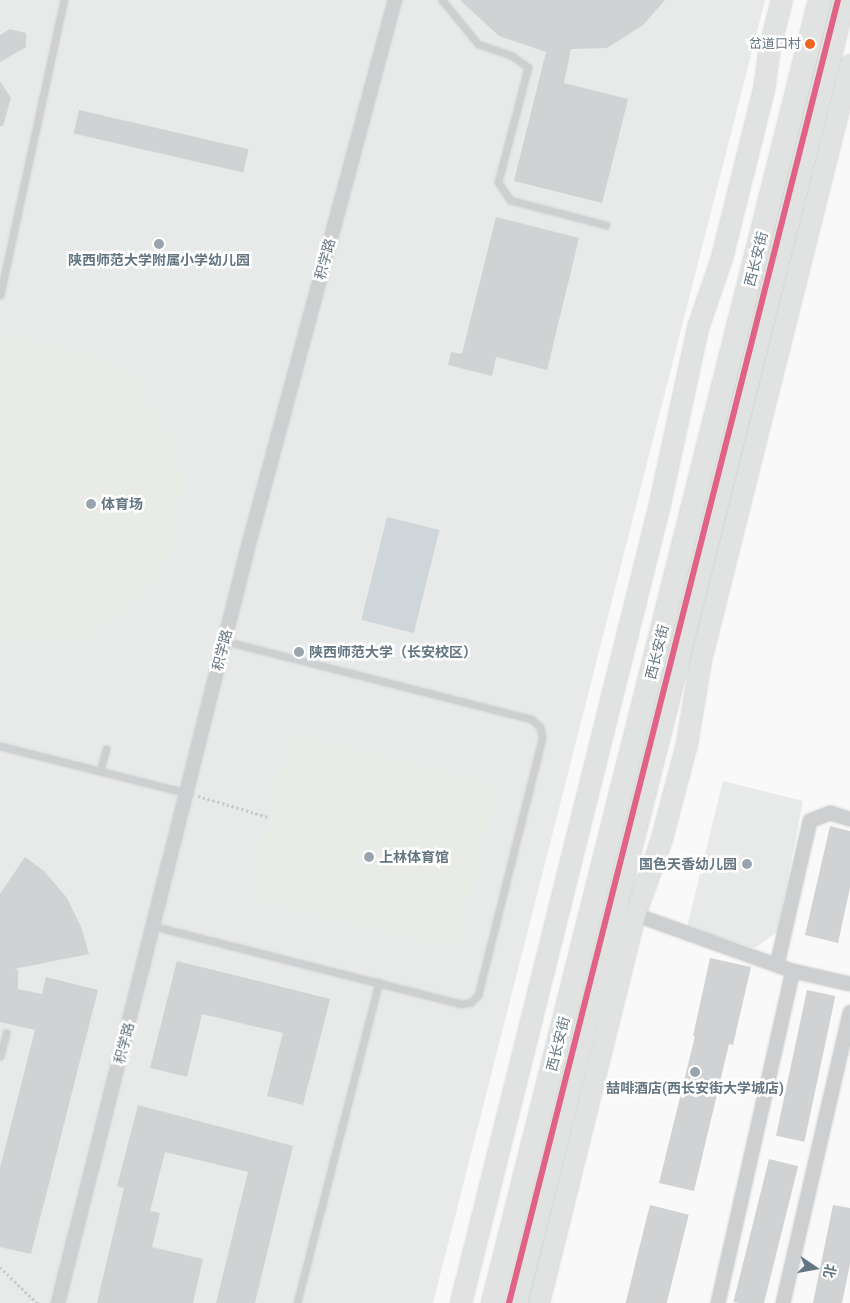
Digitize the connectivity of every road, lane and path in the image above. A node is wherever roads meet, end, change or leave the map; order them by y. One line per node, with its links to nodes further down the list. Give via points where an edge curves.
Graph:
1 (64, 0): 9 (lane)
2 (395, 0): 10 (street, 积学路)
3 (442, 0): 8 (lane, via 478,44 512,56 528,67 498,182 510,200)
4 (782, 0): 30 (main road, via 770,46 764,90 722,258 698,328 660,504)
5 (820, 0): 31 (main road, 西长安街)
6 (844, 0): 17 (main road, 西长安街)
7 (850, 65): 17 (main road, via 701,660 688,744 662,839)
8 (606, 225)
9 (0, 295)
10 (224, 641): 14 (street, 积学路); 21 (lane, via 531,718 540,727 542,738 478,995 471,1002 461,1004)
11 (0, 746): 13 (lane)
12 (106, 749): 13 (lane)
13 (100, 771): 14 (lane)
14 (186, 793): 15 (path); 18 (street, 积学路)
15 (268, 817)
16 (850, 819): 19 (street, via 830,813 810,821)
17 (625, 911): 19 (street); 32 (main road, 西长安街); 33 (main road)
18 (154, 926): 21 (lane); 28 (street, 积学路)
19 (777, 965): 20 (street)
20 (793, 971): 22 (street); 34 (street)
21 (378, 982): 29 (lane)
22 (850, 984)
23 (850, 1013): 35 (street)
24 (6, 1033): 25 (lane)
25 (0, 1056)
26 (0, 1267): 27 (path)
27 (37, 1303)
28 (58, 1303)
29 (297, 1303)
30 (461, 1303)
31 (493, 1303)
32 (516, 1303)
33 (539, 1303)
34 (718, 1303)
35 (783, 1303)

